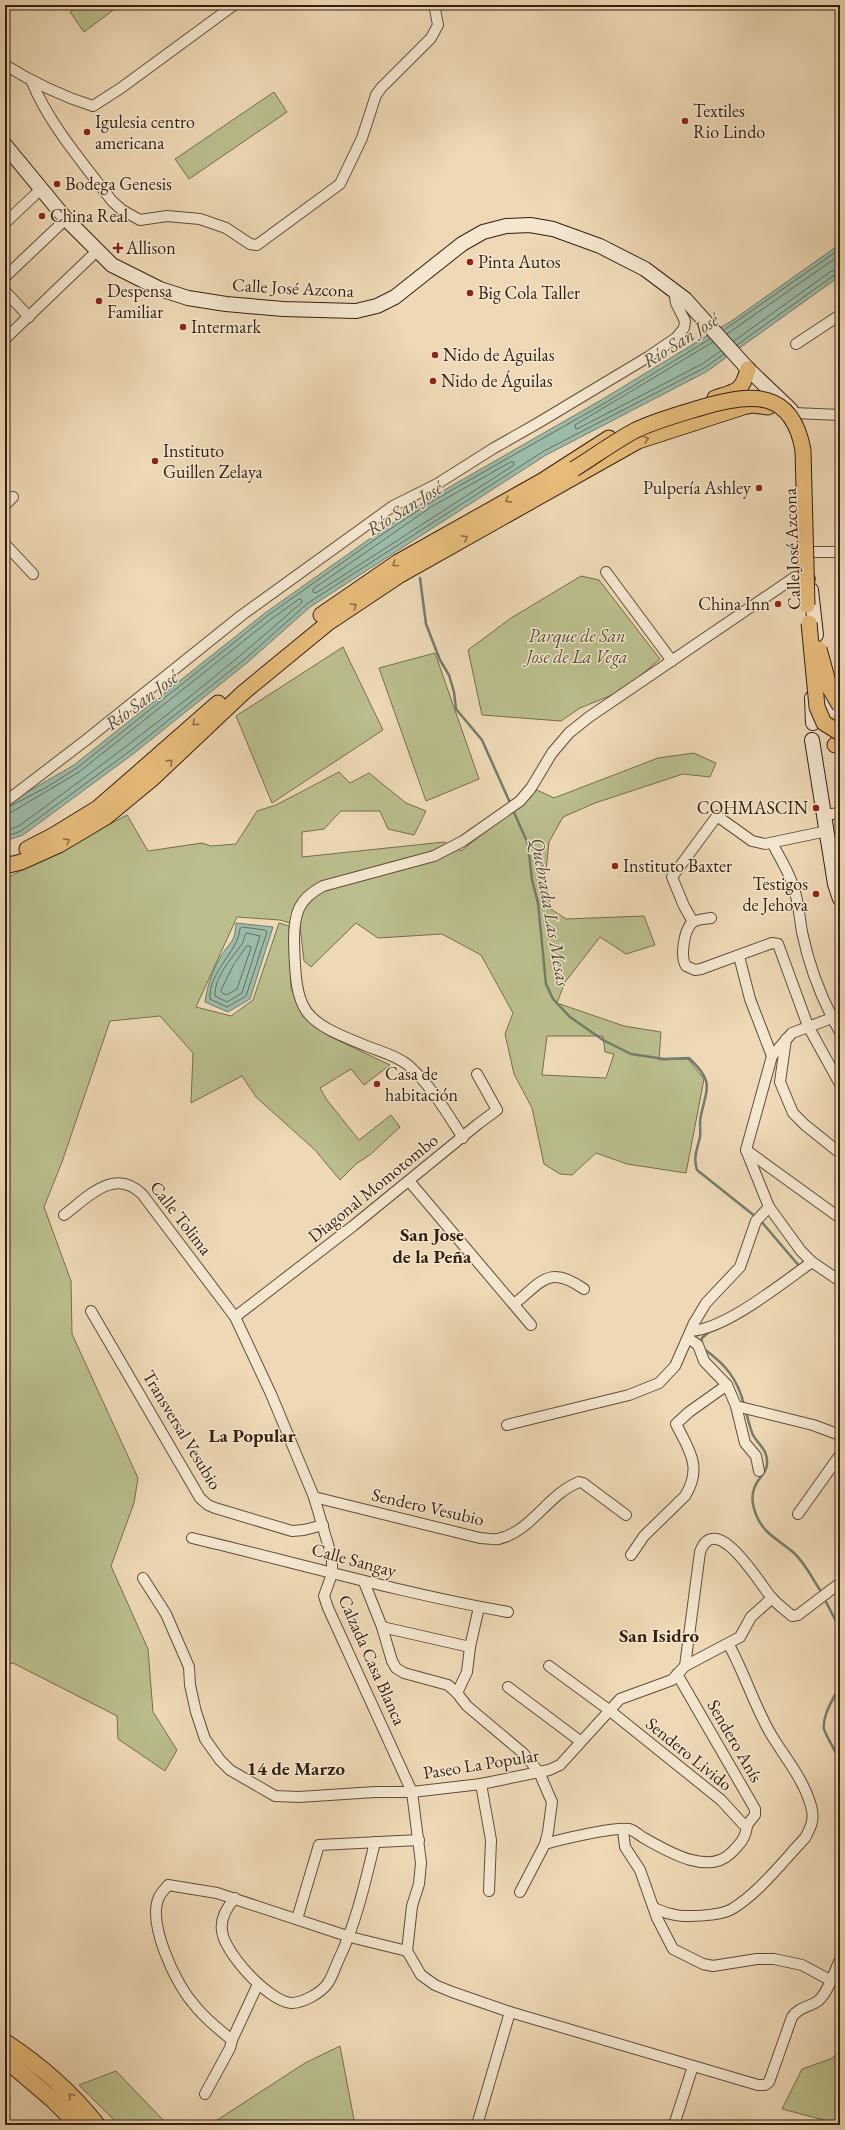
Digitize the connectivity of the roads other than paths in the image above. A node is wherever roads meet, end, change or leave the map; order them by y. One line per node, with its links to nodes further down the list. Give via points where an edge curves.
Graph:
1 (234, 5): 4 (street, via 93,106 59,95)
2 (435, 9): 4 (street, via 438,25 431,38 376,95 362,138 340,184 257,245 250,244 226,228 200,219 167,216 140,220 122,210 112,201 55,124 40,102)
3 (5, 65): 4 (street)
4 (32, 82)
5 (5, 145): 6 (main road, Calle José Azcona)
6 (41, 189): 7 (main road, Calle José Azcona); 8 (street)
7 (66, 219): 9 (main road, Calle José Azcona); 10 (street)
8 (5, 223)
9 (97, 251): 12 (main road, Calle José Azcona, via 112,265 160,289 188,298 283,309 356,311 377,306 395,296 462,244 483,232 506,226 530,224 553,229 600,246 645,269); 14 (street)
10 (5, 277)
11 (5, 291): 14 (street)
12 (679, 295): 17 (main road, Calle José Azcona); 35 (street, via 676,302 685,322 684,328 676,338 437,484 393,506 359,529 262,603 242,615)
13 (840, 314): 16 (street)
14 (29, 317): 15 (street)
15 (5, 339)
16 (796, 344)
17 (746, 366): 18 (main road, Calle José Azcona); 20 (main road, via 744,385 736,392 631,426 577,457)
18 (786, 410): 19 (street); 20 (main road, one-way to 18, via 638,441 743,407 763,406); 24 (main road, Calle José Azcona, via 804,432 807,446); 28 (main road, Calle José Azcona, via 798,450)
19 (840, 415)
20 (546, 486): 29 (main road, bridge, via 635,431 670,417 740,398 764,399 779,406 792,419 803,450); 40 (main road, one-way to 40, via 398,562 322,614 98,808 54,836 18,854); 41 (main road, one-way to 20, via 21,862 59,845 106,817 152,779 244,692 328,622)
21 (13, 497): 22 (street)
22 (5, 505)
23 (5, 544): 27 (street)
24 (809, 552): 25 (street); 28 (main road, Calle José Azcona)
25 (840, 552)
26 (606, 572): 30 (street)
27 (32, 574)
28 (805, 578): 30 (street, via 796,577); 31 (main road, Calle José Azcona); 32 (main road, Calle José Azcona, via 818,662 828,708)
29 (807, 605): 32 (main road, bridge, via 830,689); 32 (main road, bridge, via 817,707 824,724)
30 (672, 661): 53 (street, via 569,733 552,753 531,788 516,803 463,841 434,856 323,886 300,904 294,929 300,1003 310,1017 325,1029 407,1064 418,1075)
31 (812, 723): 32 (main road, via 819,717); 33 (main road, Calle José Azcona)
32 (838, 730): 33 (main road, via 822,747); 34 (main road)
33 (812, 740): 34 (main road, Calle José Azcona)
34 (817, 765): 37 (main road, Calle José Azcona)
35 (5, 802)
36 (840, 813): 37 (street)
37 (824, 815): 38 (main road, Calle José Azcona)
38 (827, 831): 39 (street); 42 (main road, Calle José Azcona, via 835,884)
39 (772, 843): 44 (street, via 752,841 717,816 672,876); 46 (street, via 790,876 814,975)
40 (5, 857)
41 (5, 866)
42 (840, 899)
43 (711, 918): 44 (street)
44 (693, 922): 45 (street, via 685,938 683,950 686,966 694,970 701,969)
45 (739, 956): 47 (street, via 772,943 778,944); 50 (street, via 750,999)
46 (836, 1016): 47 (street); 48 (street)
47 (808, 1026): 49 (street, via 792,1033); 52 (street)
48 (840, 1032)
49 (786, 1039): 50 (street); 55 (street, via 780,1082 793,1113)
50 (772, 1056): 54 (street)
51 (477, 1074): 53 (street, Diagonal Momotombo, via 498,1109)
52 (840, 1084)
53 (463, 1138): 56 (street, Diagonal Momotombo)
54 (746, 1150): 57 (street); 59 (street)
55 (840, 1152)
56 (409, 1181): 63 (street); 65 (street, Diagonal Momotombo)
57 (768, 1208): 60 (street); 67 (street, via 756,1221 740,1267 706,1303)
58 (64, 1215): 65 (street, Calle Tolima, via 96,1191 113,1182 123,1182 134,1187 142,1194)
59 (840, 1218)
60 (812, 1262): 61 (street); 67 (street, via 726,1319)
61 (840, 1281)
62 (584, 1290): 63 (street, via 566,1278 550,1276)
63 (514, 1304): 66 (street)
64 (91, 1311): 77 (street, Transversal Vesubio, via 200,1498 215,1508 292,1531)
65 (235, 1317): 74 (street, Calzada Casa Blanca, via 271,1394)
66 (531, 1325)
67 (689, 1334): 68 (street, via 698,1345 704,1361); 70 (street, via 675,1366 659,1383 629,1395)
68 (727, 1385): 69 (street); 79 (street, via 676,1424 692,1453 694,1462 690,1488 644,1536)
69 (736, 1406): 71 (street, via 813,1425); 73 (street, via 745,1443 756,1456)
70 (507, 1425)
71 (840, 1435)
72 (840, 1456): 75 (street)
73 (759, 1471)
74 (314, 1497): 76 (street, Sendero Vesubio, via 491,1539 512,1534 566,1489 579,1482); 77 (street, Calzada Casa Blanca)
75 (798, 1514)
76 (626, 1515)
77 (323, 1525): 80 (street, Calzada Casa Blanca, via 332,1558)
78 (192, 1538): 80 (street, Calle Sangay, via 299,1563)
79 (631, 1555)
80 (332, 1574): 82 (street, Calle Sangay); 99 (street, Calzada Casa Blanca, via 324,1596 328,1608)
81 (143, 1578): 99 (street, Paseo La Popular, via 166,1614 189,1667 196,1712 205,1739 230,1770 275,1796)
82 (364, 1582): 85 (street, Calle Sangay); 87 (street)
83 (840, 1583): 84 (street, via 795,1616)
84 (772, 1598): 88 (street, via 751,1617 740,1637); 91 (street, via 734,1549 724,1541 710,1540 703,1544)
85 (479, 1607): 86 (street, Calle Sangay); 89 (street)
86 (508, 1612)
87 (382, 1627): 89 (street); 94 (street, via 385,1642 396,1668 404,1673 448,1685)
88 (729, 1645): 91 (street); 108 (street, via 772,1736 806,1792 813,1818 804,1838 750,1896 732,1909 723,1913 693,1915 672,1914)
89 (470, 1647): 94 (street, via 467,1672)
90 (549, 1666): 95 (street, Sendero Livido)
91 (684, 1666): 92 (street, Paseo La Popular)
92 (677, 1674): 95 (street, Paseo La Popular, via 672,1680 620,1699); 100 (street, Sendero Anís, via 754,1809 755,1815)
93 (508, 1687): 96 (street)
94 (457, 1693): 97 (street, via 467,1706 523,1753)
95 (609, 1710): 96 (street, Paseo La Popular); 100 (street, Sendero Livido)
96 (580, 1741): 97 (street, Paseo La Popular, via 560,1765)
97 (539, 1772): 98 (street, Paseo La Popular); 104 (street, via 552,1802)
98 (481, 1784): 99 (street, Paseo La Popular); 105 (street, via 491,1840)
99 (412, 1792): 102 (street, Calzada Casa Blanca)
100 (747, 1825): 101 (street, Sendero Anís, via 745,1837 738,1846 726,1858 712,1862 697,1862 667,1851 630,1829)
101 (623, 1830): 104 (street); 108 (street, via 625,1847 640,1870)
102 (419, 1840): 103 (street); 111 (street, Calzada Casa Blanca, via 419,1884 412,1906)
103 (375, 1842): 109 (street, via 319,1845); 110 (street)
104 (545, 1844): 106 (street)
105 (489, 1891)
106 (520, 1892)
107 (235, 1898): 109 (street); 114 (street, via 225,1911 221,1930 235,1957); 116 (street, via 168,1885 159,1897 156,1910 158,1930 181,1987 192,2003)
108 (654, 1908): 113 (street, via 673,1950 703,1964 713,1966 774,1959 802,1965)
109 (297, 1919): 110 (street)
110 (350, 1937): 111 (street); 114 (street, via 328,1983 312,1996 290,2003 275,1997)
111 (407, 1951): 115 (street, via 421,1975 435,1985)
112 (840, 1960): 113 (street)
113 (830, 1980): 119 (street, via 827,1991 818,2001 797,2010 792,2017 769,2082 758,2085)
114 (258, 1984): 116 (street)
115 (510, 2012): 119 (street); 123 (street)
116 (232, 2040): 120 (street)
117 (5, 2042): 122 (highway, one-way to 117, via 82,2106 47,2072)
118 (5, 2059): 121 (highway)
119 (693, 2066): 124 (street)
120 (205, 2094)
121 (78, 2125)
122 (97, 2125)
123 (477, 2125)
124 (674, 2125)

